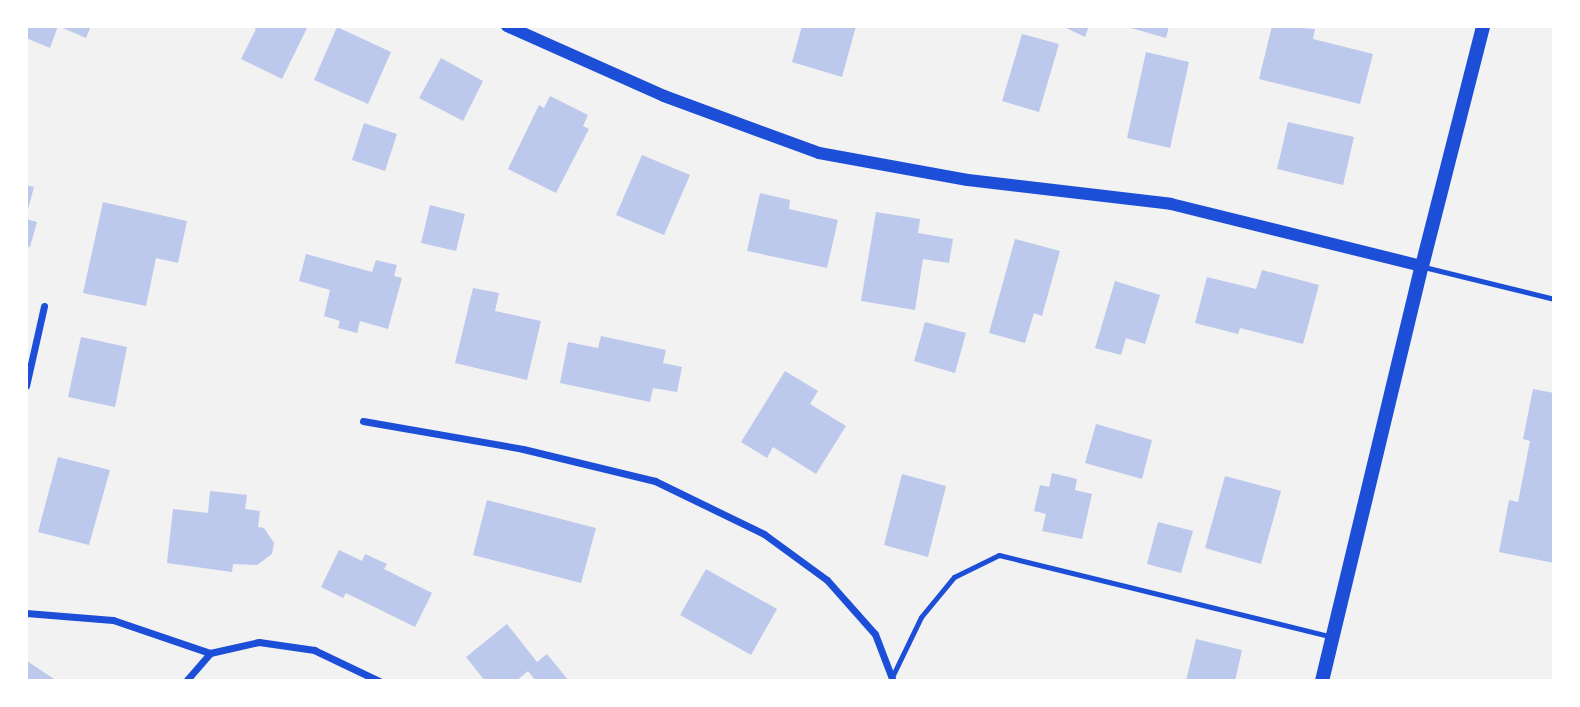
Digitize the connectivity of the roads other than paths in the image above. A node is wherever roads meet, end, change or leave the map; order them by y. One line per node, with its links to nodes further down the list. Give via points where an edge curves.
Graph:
1 (507, 26): 3 (street, via 664,96 819,153 968,180 1171,204)
2 (1483, 26): 3 (main road)
3 (1422, 266): 4 (lane); 9 (main road)
4 (1554, 299)
5 (44, 306): 6 (street)
6 (26, 386)
7 (363, 421): 11 (street, via 523,449 655,481 764,534 827,580 876,634)
8 (26, 613): 10 (street, via 113,620)
9 (1333, 637): 11 (lane, via 999,555 954,577 921,617); 14 (main road)
10 (209, 653): 12 (street); 13 (street, via 258,642 314,650)
11 (893, 678)
12 (186, 681)
13 (379, 681)
14 (1322, 681)

